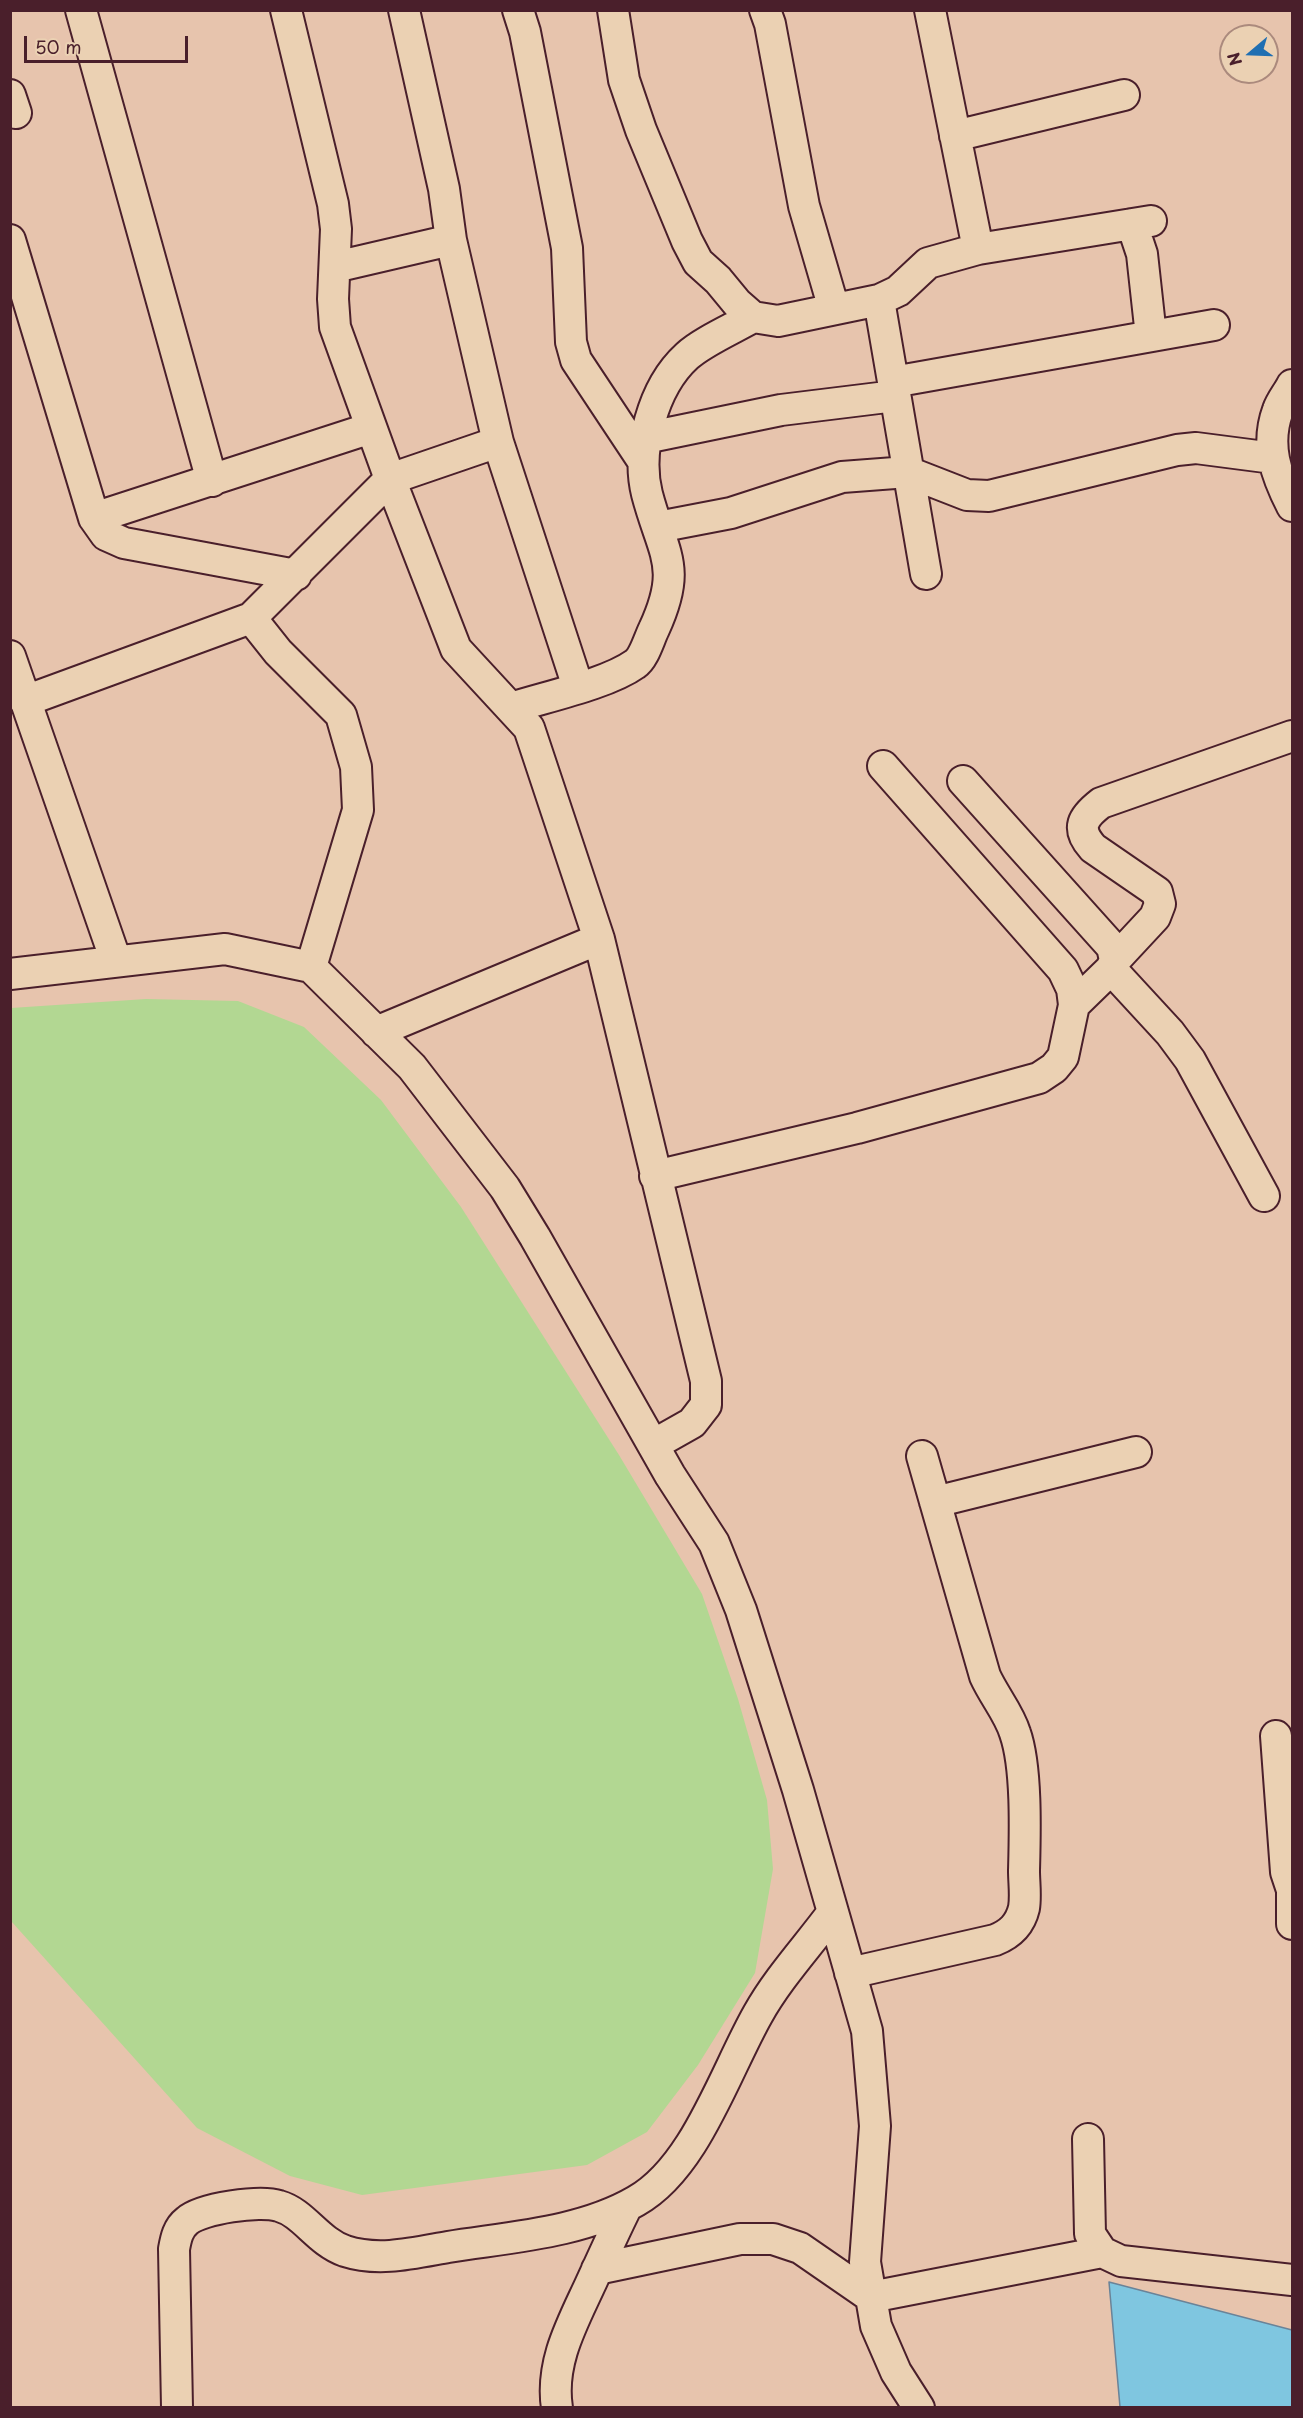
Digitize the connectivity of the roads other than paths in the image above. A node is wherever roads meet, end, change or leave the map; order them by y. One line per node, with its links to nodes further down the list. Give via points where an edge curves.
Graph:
1 (81, 10): 27 (street)
2 (286, 10): 13 (street, via 333,204)
3 (404, 10): 11 (street, via 444,189)
4 (518, 10): 23 (street, via 567,248 571,342 576,360)
5 (613, 10): 16 (street, via 624,80 687,241 698,262)
6 (765, 10): 15 (street, via 804,206)
7 (930, 10): 9 (street)
8 (1124, 95): 9 (street)
9 (955, 136): 12 (street)
10 (10, 240): 29 (street)
11 (451, 240): 13 (street); 22 (street)
12 (978, 249): 14 (street, via 928,263 898,291); 18 (street, via 1141,222)
13 (335, 267): 21 (street, via 335,327)
14 (879, 300): 15 (street); 20 (street)
15 (834, 309): 16 (street, via 778,321)
16 (753, 317): 23 (street, via 688,354 670,374)
17 (1214, 325): 18 (street)
18 (1151, 336): 20 (street)
19 (1293, 385): 24 (street, via 1278,410)
20 (894, 389): 23 (street, via 781,410); 25 (street)
21 (371, 429): 26 (street); 27 (street)
22 (498, 442): 26 (street); 35 (street)
23 (644, 449): 30 (street, via 647,493)
24 (1273, 458): 25 (street, via 1196,448 1177,450 989,496 967,495); 28 (street, via 1278,479)
25 (908, 472): 30 (street, via 842,477 731,513); 31 (street)
26 (390, 479): 32 (street); 37 (street, via 456,649)
27 (212, 482): 29 (street)
28 (1293, 506)
29 (94, 518): 32 (street, via 106,535 124,543)
30 (658, 526): 35 (street, via 670,567 670,584 648,642 637,663)
31 (926, 574)
32 (296, 575): 33 (street)
33 (251, 618): 36 (street); 44 (street, via 340,716 356,767 358,810)
34 (10, 656): 36 (street)
35 (578, 687): 37 (street)
36 (25, 701): 42 (street)
37 (511, 708): 41 (street, via 529,728)
38 (1293, 736): 43 (street, via 1101,802 1087,815 1082,828 1084,838 1157,892 1160,904 1155,917)
39 (883, 766): 46 (street, via 1063,970)
40 (963, 781): 43 (street, via 1112,947)
41 (599, 939): 47 (street); 48 (street)
42 (116, 961): 44 (street, via 225,949); 45 (street)
43 (1113, 964): 46 (street); 49 (street, via 1190,1060)
44 (311, 967): 47 (street)
45 (10, 974)
46 (1074, 1005): 48 (street, via 1064,1057 1039,1078 857,1128)
47 (376, 1032): 50 (street, via 412,1067 504,1188 536,1237)
48 (655, 1176): 50 (street, via 706,1382 706,1405 692,1423)
49 (1264, 1196)
50 (653, 1445): 56 (street, via 714,1543 741,1610)
51 (1136, 1452): 53 (street)
52 (922, 1456): 53 (street)
53 (934, 1502): 58 (street, via 985,1676 1015,1732 1021,1759 1024,1908 1009,1935)
54 (1276, 1737): 55 (street, via 1286,1872)
55 (1292, 1889): 57 (street)
56 (833, 1912): 58 (street); 60 (street, via 757,2015 681,2161 663,2182)
57 (1293, 1924)
58 (850, 1973): 64 (street, via 867,2031 872,2078 875,2126 865,2262)
59 (1088, 2139): 61 (street, via 1090,2234)
60 (627, 2206): 62 (street); 65 (street, via 562,2228 374,2257 324,2241 297,2216 279,2206 263,2203 203,2212 186,2221 177,2233 174,2249)
61 (1102, 2252): 63 (street, via 1120,2261); 64 (street)
62 (597, 2269): 64 (street, via 740,2239 773,2239 800,2248); 66 (street, via 559,2359)
63 (1293, 2280)
64 (871, 2296): 67 (street, via 876,2326 896,2372)
65 (177, 2408)
66 (556, 2408)
67 (919, 2408)

